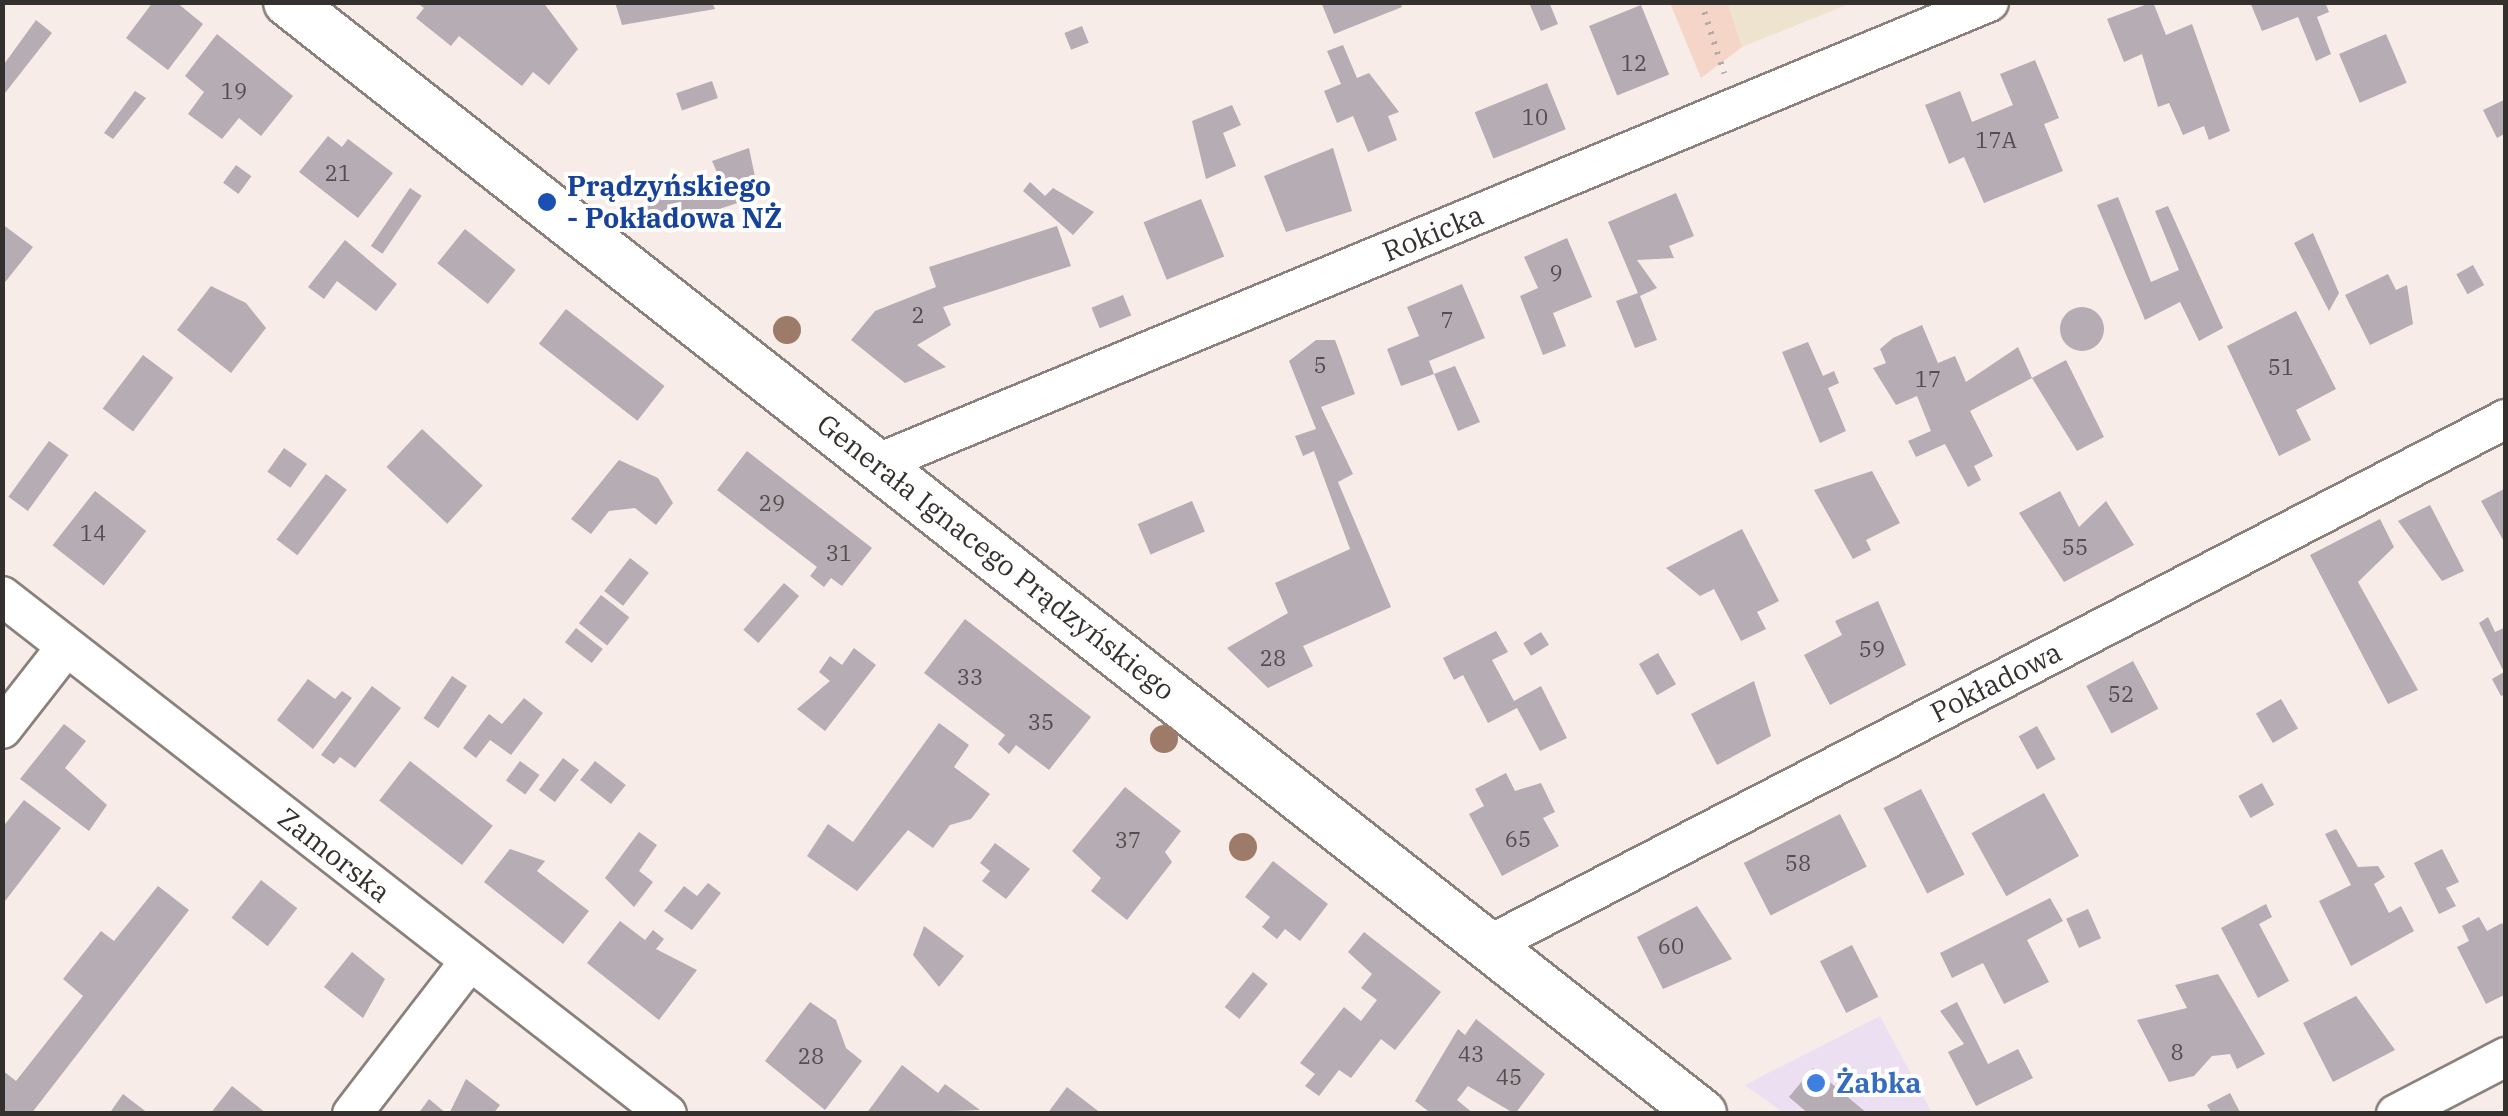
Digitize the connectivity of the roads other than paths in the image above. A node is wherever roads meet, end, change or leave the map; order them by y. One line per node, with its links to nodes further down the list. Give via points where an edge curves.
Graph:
1 (288, 2): 4 (street, Generała Ignacego Prądzyńskiego)
2 (1989, 2): 4 (street, Rokicka)
3 (2506, 419): 8 (street, Pokładowa)
4 (876, 464): 8 (street, Generała Ignacego Prądzyńskiego)
5 (2, 596): 6 (street, Zamorska)
6 (66, 646): 7 (street); 9 (street, Zamorska)
7 (2, 729)
8 (1486, 946): 13 (street, Generała Ignacego Prądzyńskiego)
9 (470, 961): 11 (street); 12 (street, Zamorska)
10 (2506, 1057): 14 (street)
11 (352, 1114)
12 (667, 1114)
13 (1702, 1114)
14 (2396, 1114)

